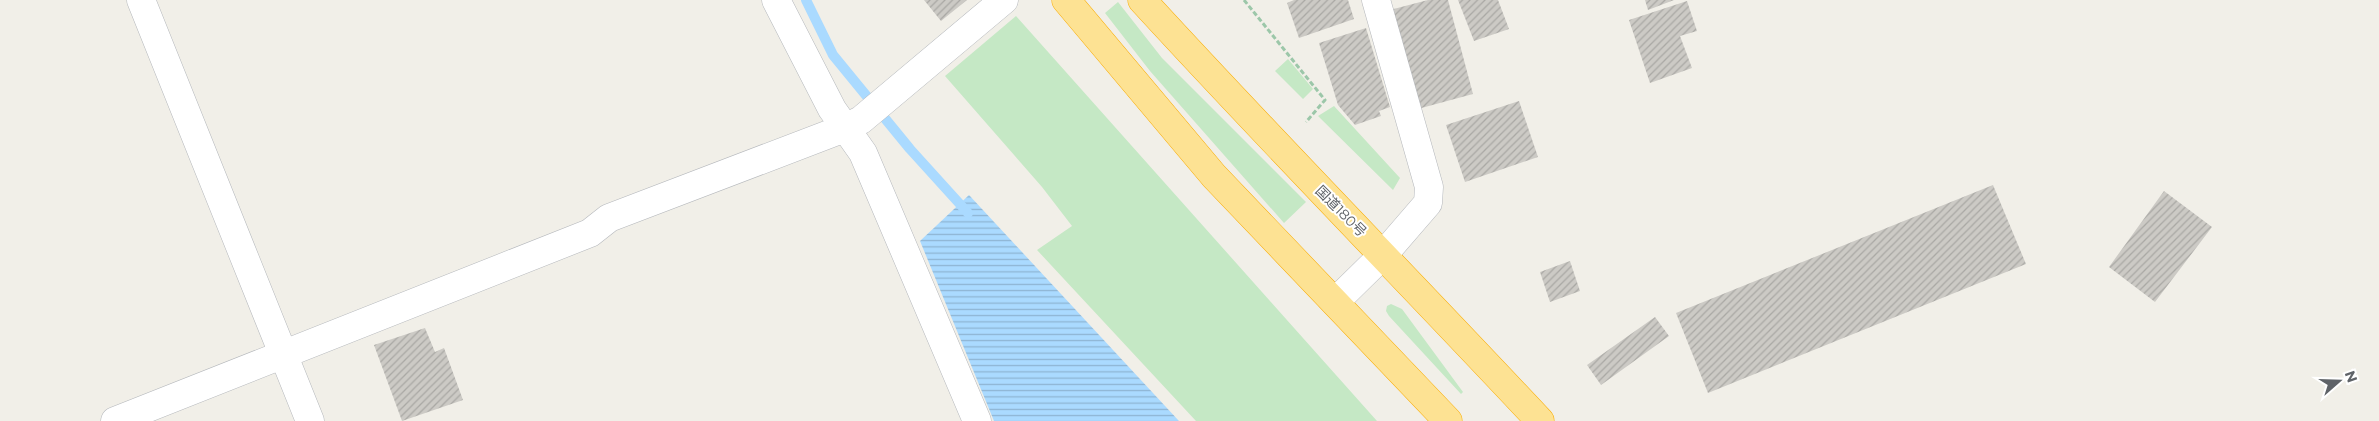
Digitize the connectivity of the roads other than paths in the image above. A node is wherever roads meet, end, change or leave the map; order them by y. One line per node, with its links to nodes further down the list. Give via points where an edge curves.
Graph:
1 (141, 0): 10 (street)
2 (776, 0): 7 (street, via 832,108)
3 (1004, 0): 7 (street)
4 (1066, 0): 9 (highway, via 1214,176)
5 (1142, 0): 8 (highway, 国道180号, via 1256,124)
6 (1376, 0): 8 (street, via 1430,187 1428,203)
7 (853, 124): 10 (street, via 609,218 590,233); 13 (street)
8 (1384, 254): 9 (street); 15 (highway, 国道180号)
9 (1335, 302): 14 (highway)
10 (283, 353): 11 (street); 12 (street)
11 (115, 421)
12 (310, 421)
13 (976, 421)
14 (1448, 421)
15 (1540, 421)

